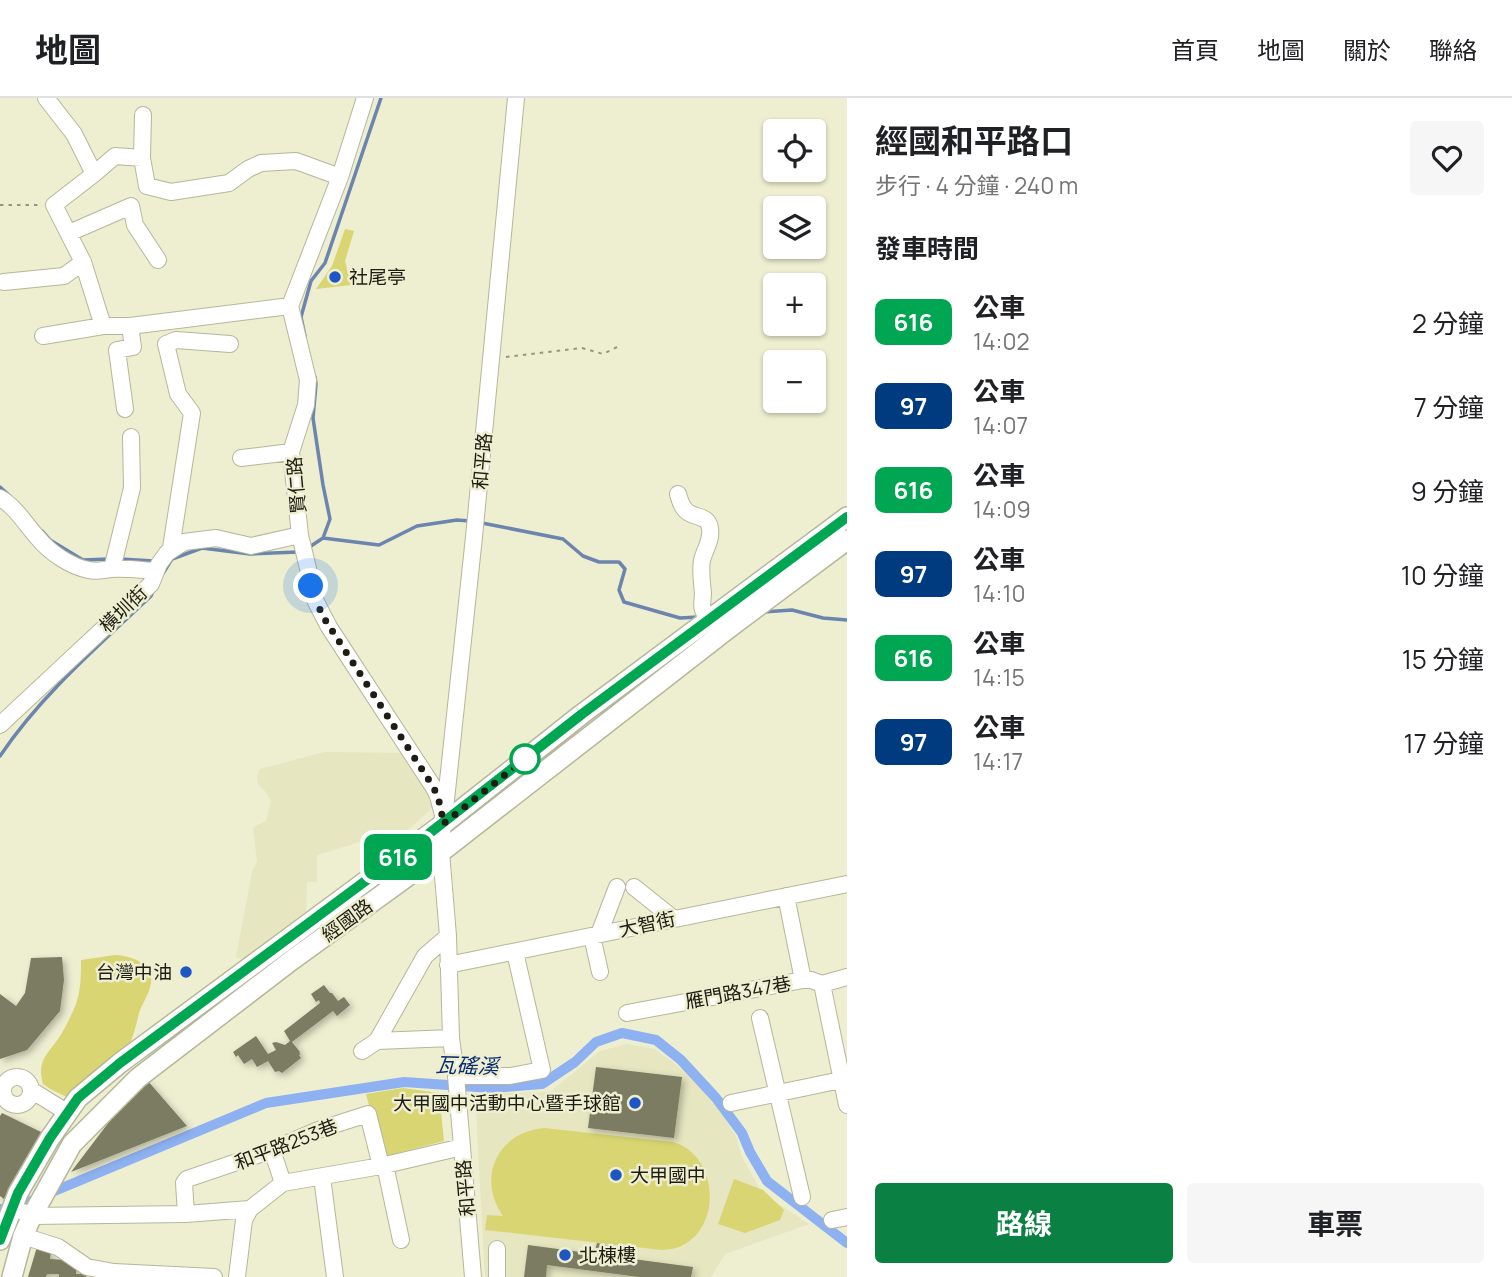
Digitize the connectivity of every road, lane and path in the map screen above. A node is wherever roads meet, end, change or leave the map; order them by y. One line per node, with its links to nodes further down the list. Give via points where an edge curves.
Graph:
1 (46, 98): 6 (street, via 74,134)
2 (365, 98): 7 (street)
3 (516, 98): 20 (street, 和平路)
4 (143, 116): 5 (street)
5 (142, 158): 6 (street, via 116,156); 7 (street, via 147,186 171,192 229,183 261,163 296,161)
6 (94, 174): 9 (street)
7 (340, 177): 14 (street)
8 (0, 205): 9 (path)
9 (54, 205): 10 (street)
10 (69, 233): 11 (street, via 131,206 135,225); 12 (street)
11 (158, 260)
12 (83, 262): 13 (street, via 64,276); 15 (street)
13 (4, 282)
14 (290, 306): 16 (street); 23 (street, 賢仁路, via 309,380)
15 (103, 326): 16 (street); 17 (street)
16 (130, 326): 21 (street, via 133,347 117,350)
17 (43, 336)
18 (230, 344): 30 (street, via 176,340 166,344 178,394 192,413)
19 (617, 348): 20 (path, via 603,355 582,348)
20 (491, 359): 35 (street, 和平路)
21 (125, 409)
22 (131, 437): 31 (street, via 132,488)
23 (291, 452): 24 (street); 28 (street, 賢仁路)
24 (241, 458)
25 (678, 494): 32 (street, via 685,510 704,518 710,527 700,574 703,610)
26 (0, 498): 31 (street, via 40,541 71,563 88,570)
27 (847, 517): 32 (main road, 經國路)
28 (300, 535): 30 (street, via 251,546 216,538 184,542); 35 (street, 賢仁路, via 322,615 434,788)
29 (847, 540): 33 (main road, 經國路)
30 (163, 559): 31 (street); 34 (street, 橫圳街, via 150,584)
31 (112, 569)
32 (709, 619): 33 (street); 35 (main road, 經國路)
33 (729, 628): 36 (main road, 經國路)
34 (0, 725)
35 (443, 824): 36 (street, 賢仁路); 61 (main road, 經國路, via 120,1063 78,1098)
36 (441, 852): 43 (street); 70 (main road, 經國路, via 138,1078 72,1144)
37 (847, 884): 40 (street, 大智街)
38 (617, 887): 42 (street)
39 (634, 887): 41 (street)
40 (786, 896): 41 (street, 大智街); 48 (street)
41 (674, 919): 42 (street, 大智街)
42 (596, 935): 44 (street, 大智街); 46 (street)
43 (447, 936): 45 (street); 53 (street, via 425,956)
44 (515, 952): 45 (street, 大智街); 55 (street, via 542,1070 510,1076)
45 (448, 965): 52 (street)
46 (600, 972)
47 (847, 977): 49 (street, 雁門路347巷)
48 (803, 980): 49 (street, 雁門路347巷); 50 (street, 雁門路347巷)
49 (822, 984): 56 (street)
50 (627, 1013)
51 (760, 1018): 58 (street)
52 (451, 1038): 53 (street); 55 (street)
53 (377, 1041): 54 (street)
54 (362, 1051)
55 (456, 1076): 62 (street, 和平路)
56 (841, 1080): 58 (street); 60 (street)
57 (32, 1090): 61 (street)
58 (778, 1093): 59 (street); 67 (street)
59 (731, 1103)
60 (847, 1105)
61 (68, 1113): 68 (main road, 經國路)
62 (462, 1147): 64 (street, 和平路253巷); 80 (street, 和平路)
63 (272, 1150): 64 (street, 和平路253巷, via 368,1114); 66 (street); 71 (street, 和平路253巷, via 187,1179)
64 (383, 1166): 65 (street, 和平路253巷); 74 (street, 和平路253巷)
65 (322, 1177): 66 (street, 和平路253巷); 79 (street)
66 (283, 1183): 69 (street, 和平路253巷)
67 (802, 1197)
68 (12, 1206): 70 (street); 73 (main road, 經國路)
69 (250, 1209): 71 (street); 78 (street, via 244,1220)
70 (35, 1210): 71 (street); 72 (main road, 經國路)
71 (186, 1214)
72 (23, 1236): 76 (main road, 經國路); 77 (street, via 58,1247 87,1268)
73 (0, 1240)
74 (401, 1240)
75 (497, 1249): 81 (street)
76 (12, 1277)
77 (214, 1277)
78 (237, 1277)
79 (335, 1277)
80 (472, 1277)
81 (497, 1277)

